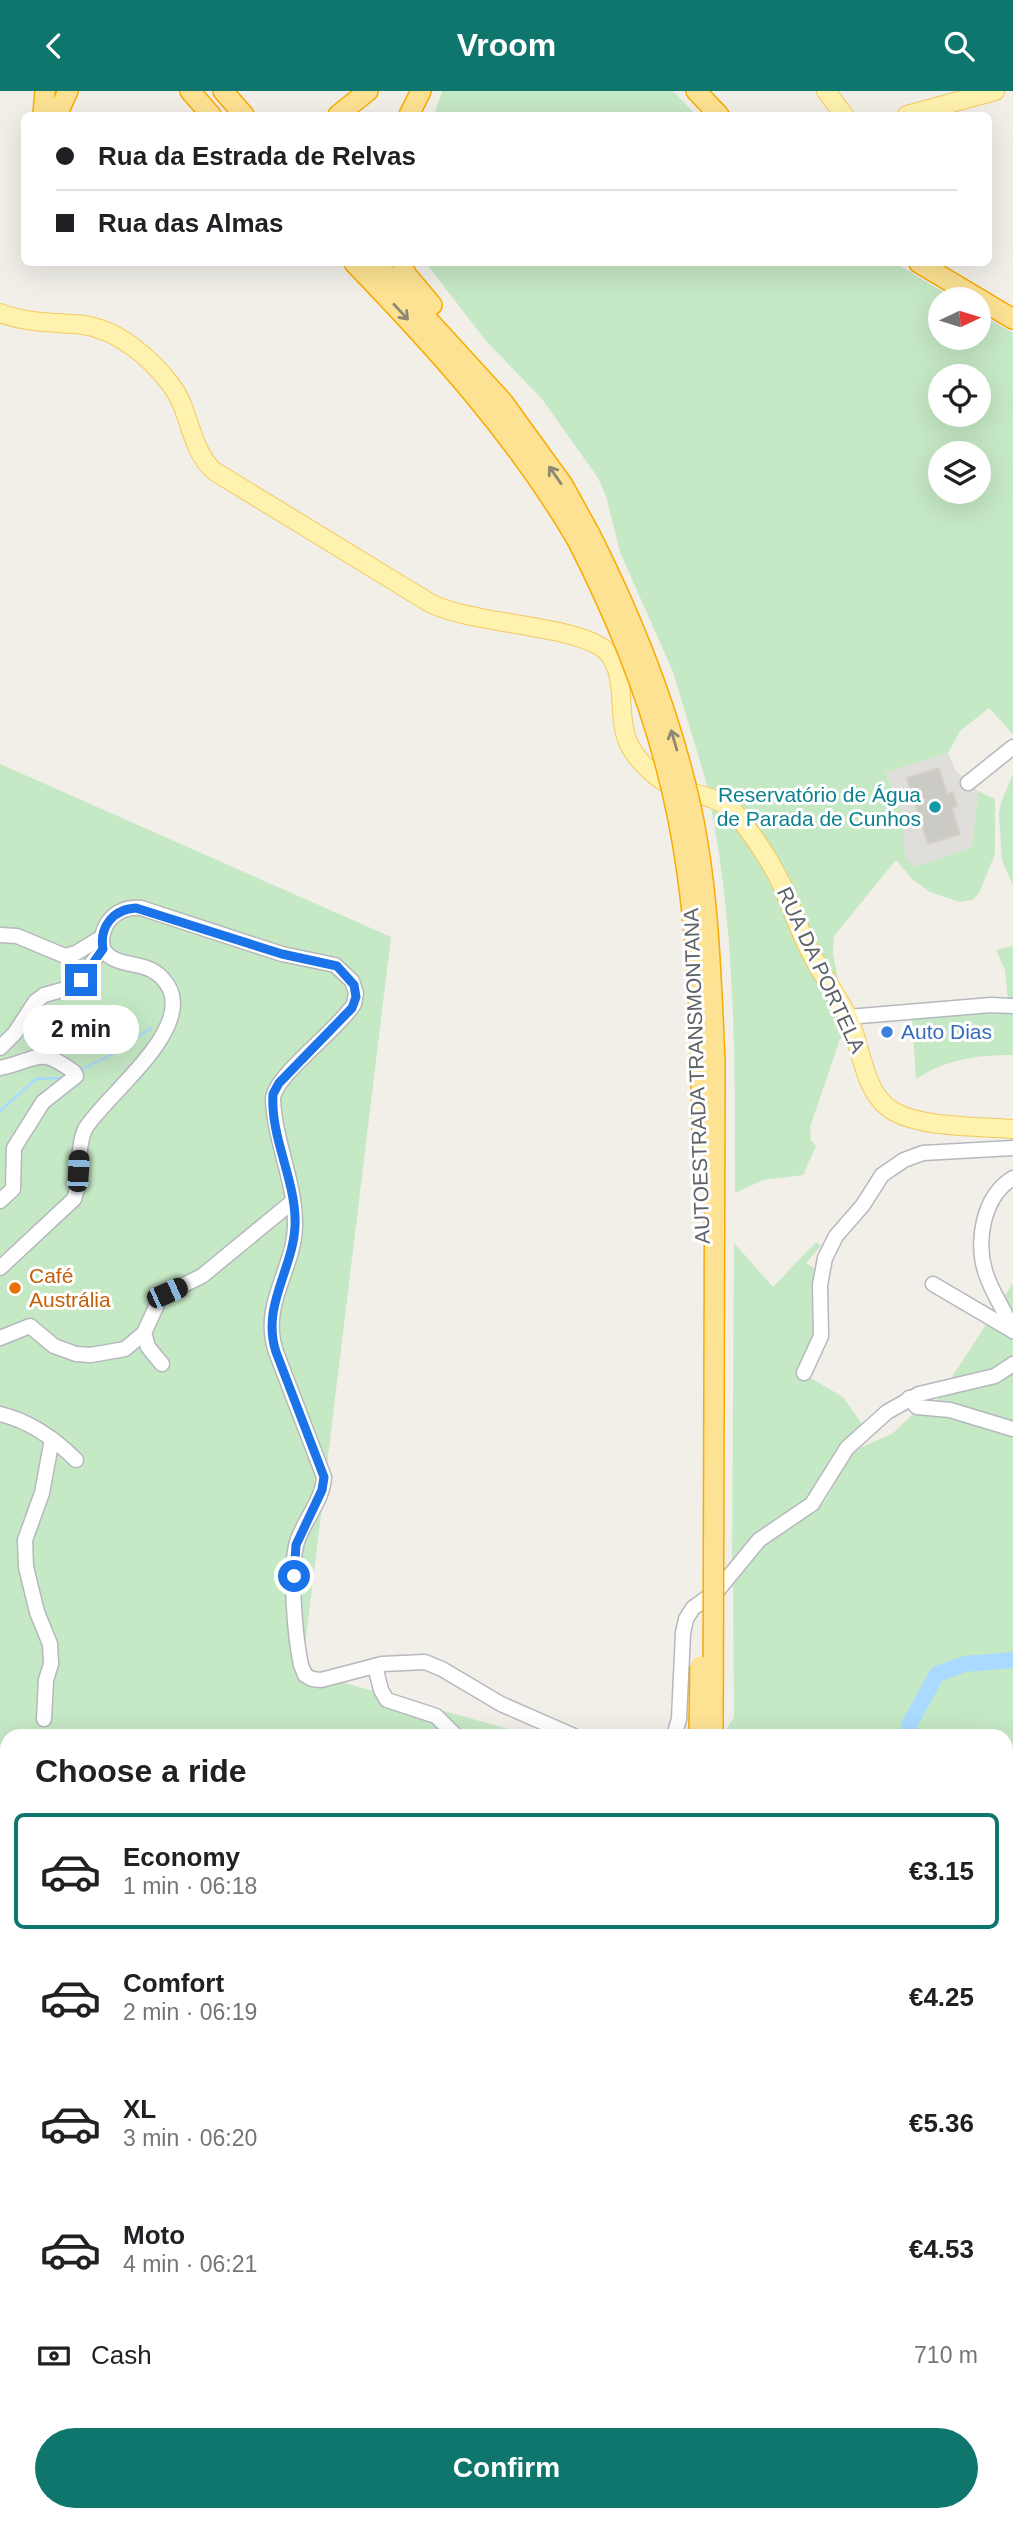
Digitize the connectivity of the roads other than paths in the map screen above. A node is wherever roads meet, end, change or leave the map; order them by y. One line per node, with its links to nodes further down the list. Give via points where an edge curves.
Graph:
1 (45, 91): 12 (highway)
2 (68, 91): 13 (highway)
3 (190, 91): 14 (highway)
4 (204, 91): 15 (highway)
5 (223, 91): 16 (highway)
6 (368, 91): 17 (highway)
7 (382, 91): 18 (highway)
8 (421, 91): 19 (highway)
9 (687, 91): 20 (highway)
10 (696, 91): 21 (highway)
11 (995, 91): 22 (main road)
12 (43, 112)
13 (58, 112)
14 (208, 112)
15 (219, 112)
16 (241, 112)
17 (342, 112)
18 (357, 112)
19 (410, 112)
20 (705, 112)
21 (716, 112)
22 (918, 112)
23 (357, 266): 32 (highway, AUTOESTRADA TRANSMONTANA, one-way to 32, via 458,374)
24 (379, 266): 31 (highway, AUTOESTRADA TRANSMONTANA)
25 (403, 266): 31 (highway, via 464,345)
26 (924, 266): 30 (highway)
27 (938, 266): 28 (highway)
28 (1013, 311)
29 (0, 313): 38 (main road, RUA DA PORTELA, via 36,323 91,327 125,341 171,385 200,454 211,468 430,603 465,616 575,636 601,646 616,668 628,740 646,766 667,784 720,802 737,815 776,874 806,944)
30 (1013, 319)
31 (470, 364): 32 (highway, AUTOESTRADA TRANSMONTANA, one-way to 31, via 563,485)
32 (584, 537): 64 (highway, AUTOESTRADA TRANSMONTANA, bridge, via 654,729 678,819 691,909 701,1071 705,1400); 65 (highway, AUTOESTRADA TRANSMONTANA, one-way to 32, bridge, via 715,1101 703,884 691,809 665,711 626,608)
33 (1013, 747): 34 (street)
34 (968, 783)
35 (0, 935): 36 (street, via 17,936 65,956)
36 (103, 943): 39 (street, via 83,978 72,988 36,1000); 45 (street, via 114,914 141,908 282,954 335,965 350,977 356,993 352,1008 273,1094); 46 (street, via 114,960 148,967 170,988 169,1027 88,1124 79,1150 74,1199)
37 (1013, 1006): 38 (street)
38 (848, 1017): 41 (main road, RUA DA PORTELA, via 874,1089 891,1110 925,1121)
39 (0, 1048)
40 (0, 1068): 44 (street, via 50,1056 76,1076 43,1102 14,1148 13,1189)
41 (1013, 1129)
42 (1013, 1147): 53 (street, via 923,1153 882,1175 825,1258 820,1285 822,1331)
43 (1013, 1178): 48 (street, via 990,1205 982,1239 985,1272)
44 (0, 1201)
45 (292, 1202): 49 (street, via 202,1276 162,1296); 59 (street, via 295,1231 272,1309 271,1334 324,1477 295,1552 300,1660 306,1675 316,1680)
46 (0, 1268)
47 (933, 1284): 48 (street)
48 (1013, 1331)
49 (144, 1333): 50 (street, via 122,1350 88,1355 54,1346 32,1326); 51 (street, via 148,1347)
50 (0, 1338)
51 (162, 1364)
52 (1013, 1364): 54 (street, via 995,1376)
53 (804, 1373)
54 (909, 1398): 56 (street, via 917,1407 950,1410); 63 (street, via 851,1444 816,1499 758,1540 718,1590 689,1613 683,1633)
55 (0, 1414): 57 (street, via 24,1420)
56 (1013, 1429)
57 (52, 1439): 58 (street); 60 (street, via 42,1493 24,1540 38,1614 50,1644)
58 (76, 1461)
59 (375, 1666): 61 (street, via 387,1700 436,1716); 62 (street, via 429,1663 501,1704)
60 (44, 1719)
61 (449, 1729)
62 (558, 1729)
63 (676, 1729)
64 (699, 1729)
65 (713, 1729)

